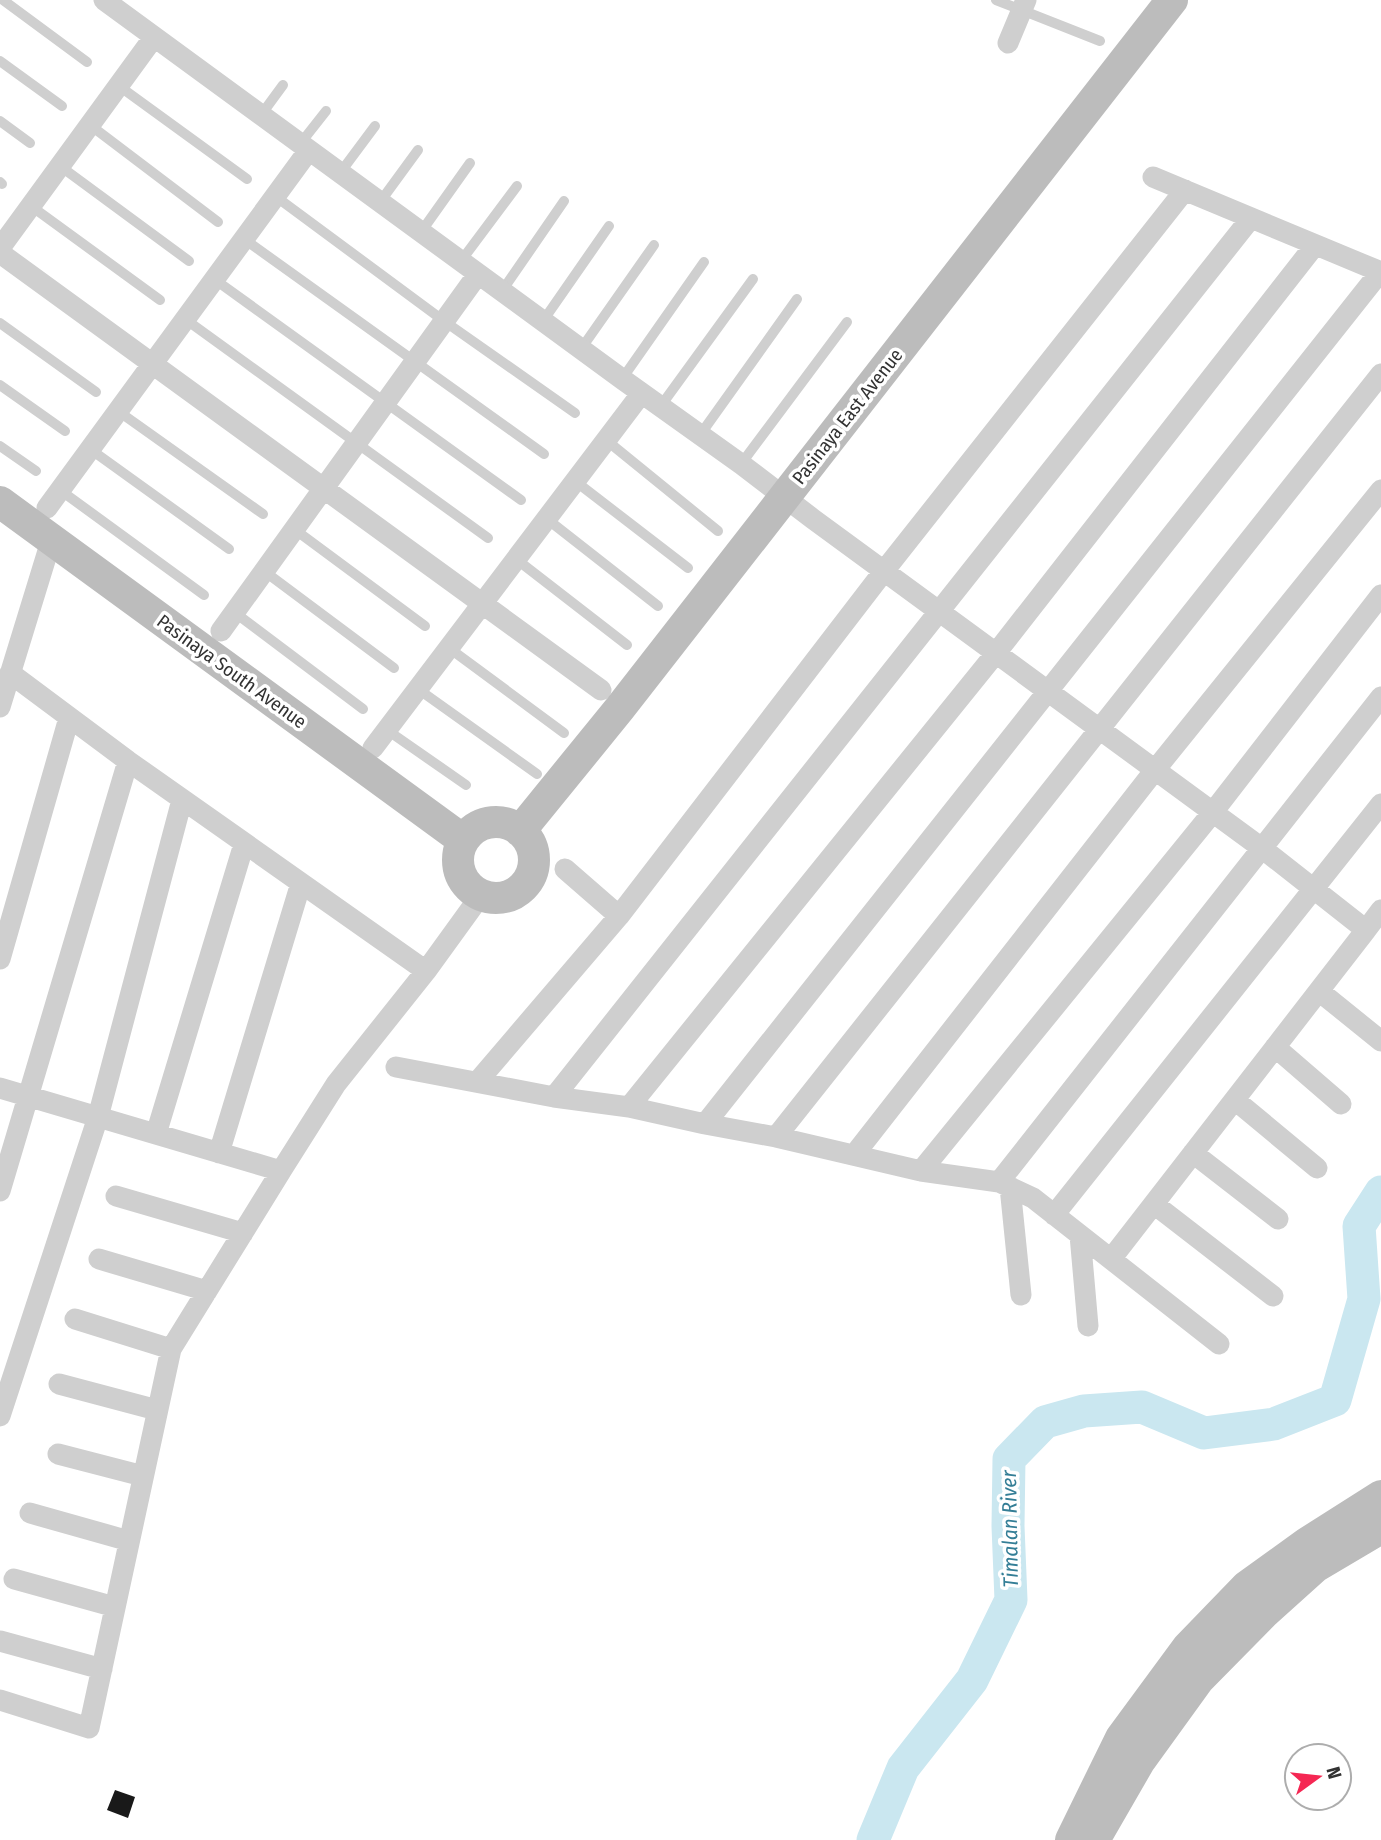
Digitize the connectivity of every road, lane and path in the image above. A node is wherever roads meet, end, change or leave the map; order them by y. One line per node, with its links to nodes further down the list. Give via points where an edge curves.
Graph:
1 (2, 0): 10 (lane)
2 (104, 0): 6 (street)
3 (996, 0): 5 (lane)
4 (1171, 0): 80 (street, Pasinaya East Avenue)
5 (1024, 5): 7 (lane); 8 (street)
6 (155, 37): 12 (street); 15 (street)
7 (1100, 41)
8 (1009, 43)
9 (0, 61): 13 (lane)
10 (87, 62)
11 (283, 85): 15 (lane)
12 (119, 86): 17 (street); 26 (lane)
13 (62, 106)
14 (326, 111): 20 (lane)
15 (261, 115): 20 (street)
16 (0, 121): 19 (lane)
17 (90, 125): 23 (street); 34 (lane)
18 (375, 127): 24 (lane)
19 (30, 144)
20 (304, 147): 24 (street); 29 (street)
21 (418, 149): 31 (lane)
22 (470, 163): 36 (lane)
23 (60, 166): 32 (street); 41 (lane)
24 (340, 173): 31 (street)
25 (1153, 177): 28 (street)
26 (247, 179)
27 (517, 186): 43 (lane)
28 (1185, 190): 33 (street); 94 (street)
29 (275, 196): 37 (street); 51 (lane)
30 (565, 201): 47 (lane)
31 (380, 202): 36 (street)
32 (31, 206): 40 (street); 49 (lane)
33 (1251, 218): 39 (street); 100 (street)
34 (218, 222)
35 (609, 226): 52 (lane)
36 (421, 232): 43 (street)
37 (244, 239): 45 (street); 56 (lane)
38 (654, 245): 55 (lane)
39 (1315, 245): 44 (street); 105 (street)
40 (0, 251): 57 (street)
41 (189, 261)
42 (704, 262): 59 (lane)
43 (469, 268): 47 (street); 51 (street)
44 (1380, 272): 110 (street)
45 (214, 279): 50 (street); 63 (lane)
46 (753, 279): 64 (lane)
47 (502, 292): 52 (street)
48 (797, 299): 68 (lane)
49 (160, 300)
50 (185, 319): 57 (street); 70 (lane)
51 (444, 321): 56 (street); 66 (lane)
52 (543, 321): 55 (street)
53 (0, 323): 61 (lane)
54 (847, 323): 74 (lane)
55 (581, 349): 59 (street)
56 (415, 362): 63 (street); 73 (lane)
57 (152, 364): 65 (street); 77 (street)
58 (1381, 374): 116 (street)
59 (622, 379): 62 (street)
60 (0, 385): 67 (lane)
61 (96, 392)
62 (641, 394): 64 (street); 69 (street)
63 (386, 402): 70 (street); 81 (lane)
64 (660, 407): 68 (street)
65 (118, 411): 72 (street); 84 (lane)
66 (575, 413)
67 (65, 431)
68 (699, 435): 74 (street)
69 (606, 440): 76 (street); 87 (lane)
70 (357, 443): 77 (street); 88 (lane)
71 (0, 446): 75 (lane)
72 (90, 449): 78 (street); 90 (lane)
73 (544, 454)
74 (741, 464): 80 (street)
75 (36, 471)
76 (575, 481): 85 (street); 92 (lane)
77 (323, 489): 86 (street); 97 (street)
78 (60, 490): 83 (street); 95 (lane)
79 (1381, 490): 120 (street)
80 (784, 498): 94 (street); 126 (street, Pasinaya East Avenue)
81 (521, 500)
82 (0, 502): 89 (street, Pasinaya South Avenue)
83 (47, 509)
84 (263, 514)
85 (547, 519): 91 (street); 98 (lane)
86 (294, 529): 93 (street); 101 (lane)
87 (718, 531)
88 (488, 538)
89 (51, 541): 107 (street); 127 (street, Pasinaya South Avenue)
90 (229, 549)
91 (516, 559): 97 (street); 103 (lane)
92 (688, 568)
93 (264, 571): 99 (street); 106 (lane)
94 (884, 571): 100 (street); 135 (street)
95 (204, 595)
96 (1381, 595): 125 (street)
97 (482, 604): 104 (street); 109 (street)
98 (658, 606)
99 (234, 612): 102 (street); 113 (lane)
100 (940, 612): 105 (street); 146 (street)
101 (425, 626)
102 (221, 631)
103 (627, 645)
104 (449, 648): 108 (street); 117 (lane)
105 (996, 653): 110 (street); 149 (street)
106 (394, 668)
107 (10, 673): 112 (street); 114 (street)
108 (418, 688): 115 (street); 121 (lane)
109 (600, 691)
110 (1049, 692): 116 (street); 151 (street)
111 (1381, 698): 129 (street)
112 (0, 707)
113 (363, 709)
114 (69, 718): 119 (street); 137 (street)
115 (387, 730): 118 (street); 122 (lane)
116 (1101, 730): 120 (street); 153 (street)
117 (565, 733)
118 (373, 748)
119 (128, 761): 123 (street); 145 (street)
120 (1155, 770): 125 (street); 156 (street)
121 (537, 774)
122 (466, 785)
123 (182, 800): 128 (street); 150 (street)
124 (1381, 804): 132 (street)
125 (1213, 812): 129 (street); 159 (street)
126 (520, 831): 127 (street, via 505,822 487,823); 133 (street, via 533,852 530,877 509,896)
127 (463, 840): 133 (street, via 458,856 461,875)
128 (244, 844): 131 (street); 152 (street)
129 (1263, 849): 132 (street); 160 (street)
130 (565, 869): 135 (street)
131 (301, 883): 138 (street); 154 (street)
132 (1315, 889): 136 (street); 164 (street)
133 (481, 895): 138 (street)
134 (1381, 910): 136 (street)
135 (619, 916): 143 (street)
136 (1366, 930): 139 (street)
137 (0, 959)
138 (426, 971): 158 (street, via 336,1084)
139 (1319, 990): 140 (street); 141 (street)
140 (1381, 1041)
141 (1275, 1047): 147 (street); 148 (street)
142 (396, 1068): 143 (street)
143 (478, 1081): 146 (street)
144 (0, 1088): 145 (street)
145 (28, 1096): 150 (street); 161 (street)
146 (554, 1097): 149 (street)
147 (1235, 1100): 155 (street); 157 (street)
148 (1341, 1104)
149 (629, 1107): 151 (street)
150 (98, 1117): 152 (street); 179 (street)
151 (705, 1125): 153 (street)
152 (156, 1134): 154 (street)
153 (776, 1137): 156 (street)
154 (219, 1153): 158 (street)
155 (1194, 1153): 163 (street); 165 (street)
156 (854, 1155): 159 (street)
157 (1317, 1168)
158 (281, 1171): 166 (street)
159 (921, 1171): 160 (street)
160 (1004, 1184): 164 (street); 171 (street)
161 (0, 1191)
162 (116, 1196): 166 (street)
163 (1154, 1204): 169 (street); 172 (street)
164 (1055, 1215): 167 (street)
165 (1278, 1219)
166 (243, 1233): 170 (street)
167 (1080, 1235): 169 (street); 174 (street)
168 (99, 1259): 170 (street)
169 (1111, 1259): 175 (street)
170 (207, 1291): 176 (street)
171 (1021, 1295)
172 (1273, 1296)
173 (75, 1319): 176 (street)
174 (1088, 1326)
175 (1219, 1344)
176 (171, 1349): 178 (street)
177 (59, 1384): 178 (street)
178 (157, 1410): 181 (street)
179 (0, 1416)
180 (58, 1454): 181 (street)
181 (143, 1476): 185 (street)
182 (1381, 1496): 191 (street, via 1247,1587 1188,1647 1121,1738)
183 (30, 1513): 185 (street)
184 (1381, 1528): 192 (street, via 1315,1567 1199,1679 1139,1762)
185 (129, 1541): 187 (street)
186 (14, 1579): 187 (street)
187 (115, 1606): 189 (street)
188 (0, 1641): 189 (street)
189 (102, 1669): 190 (street, via 89,1728)
190 (0, 1700)
191 (1071, 1840)
192 (1094, 1840)

